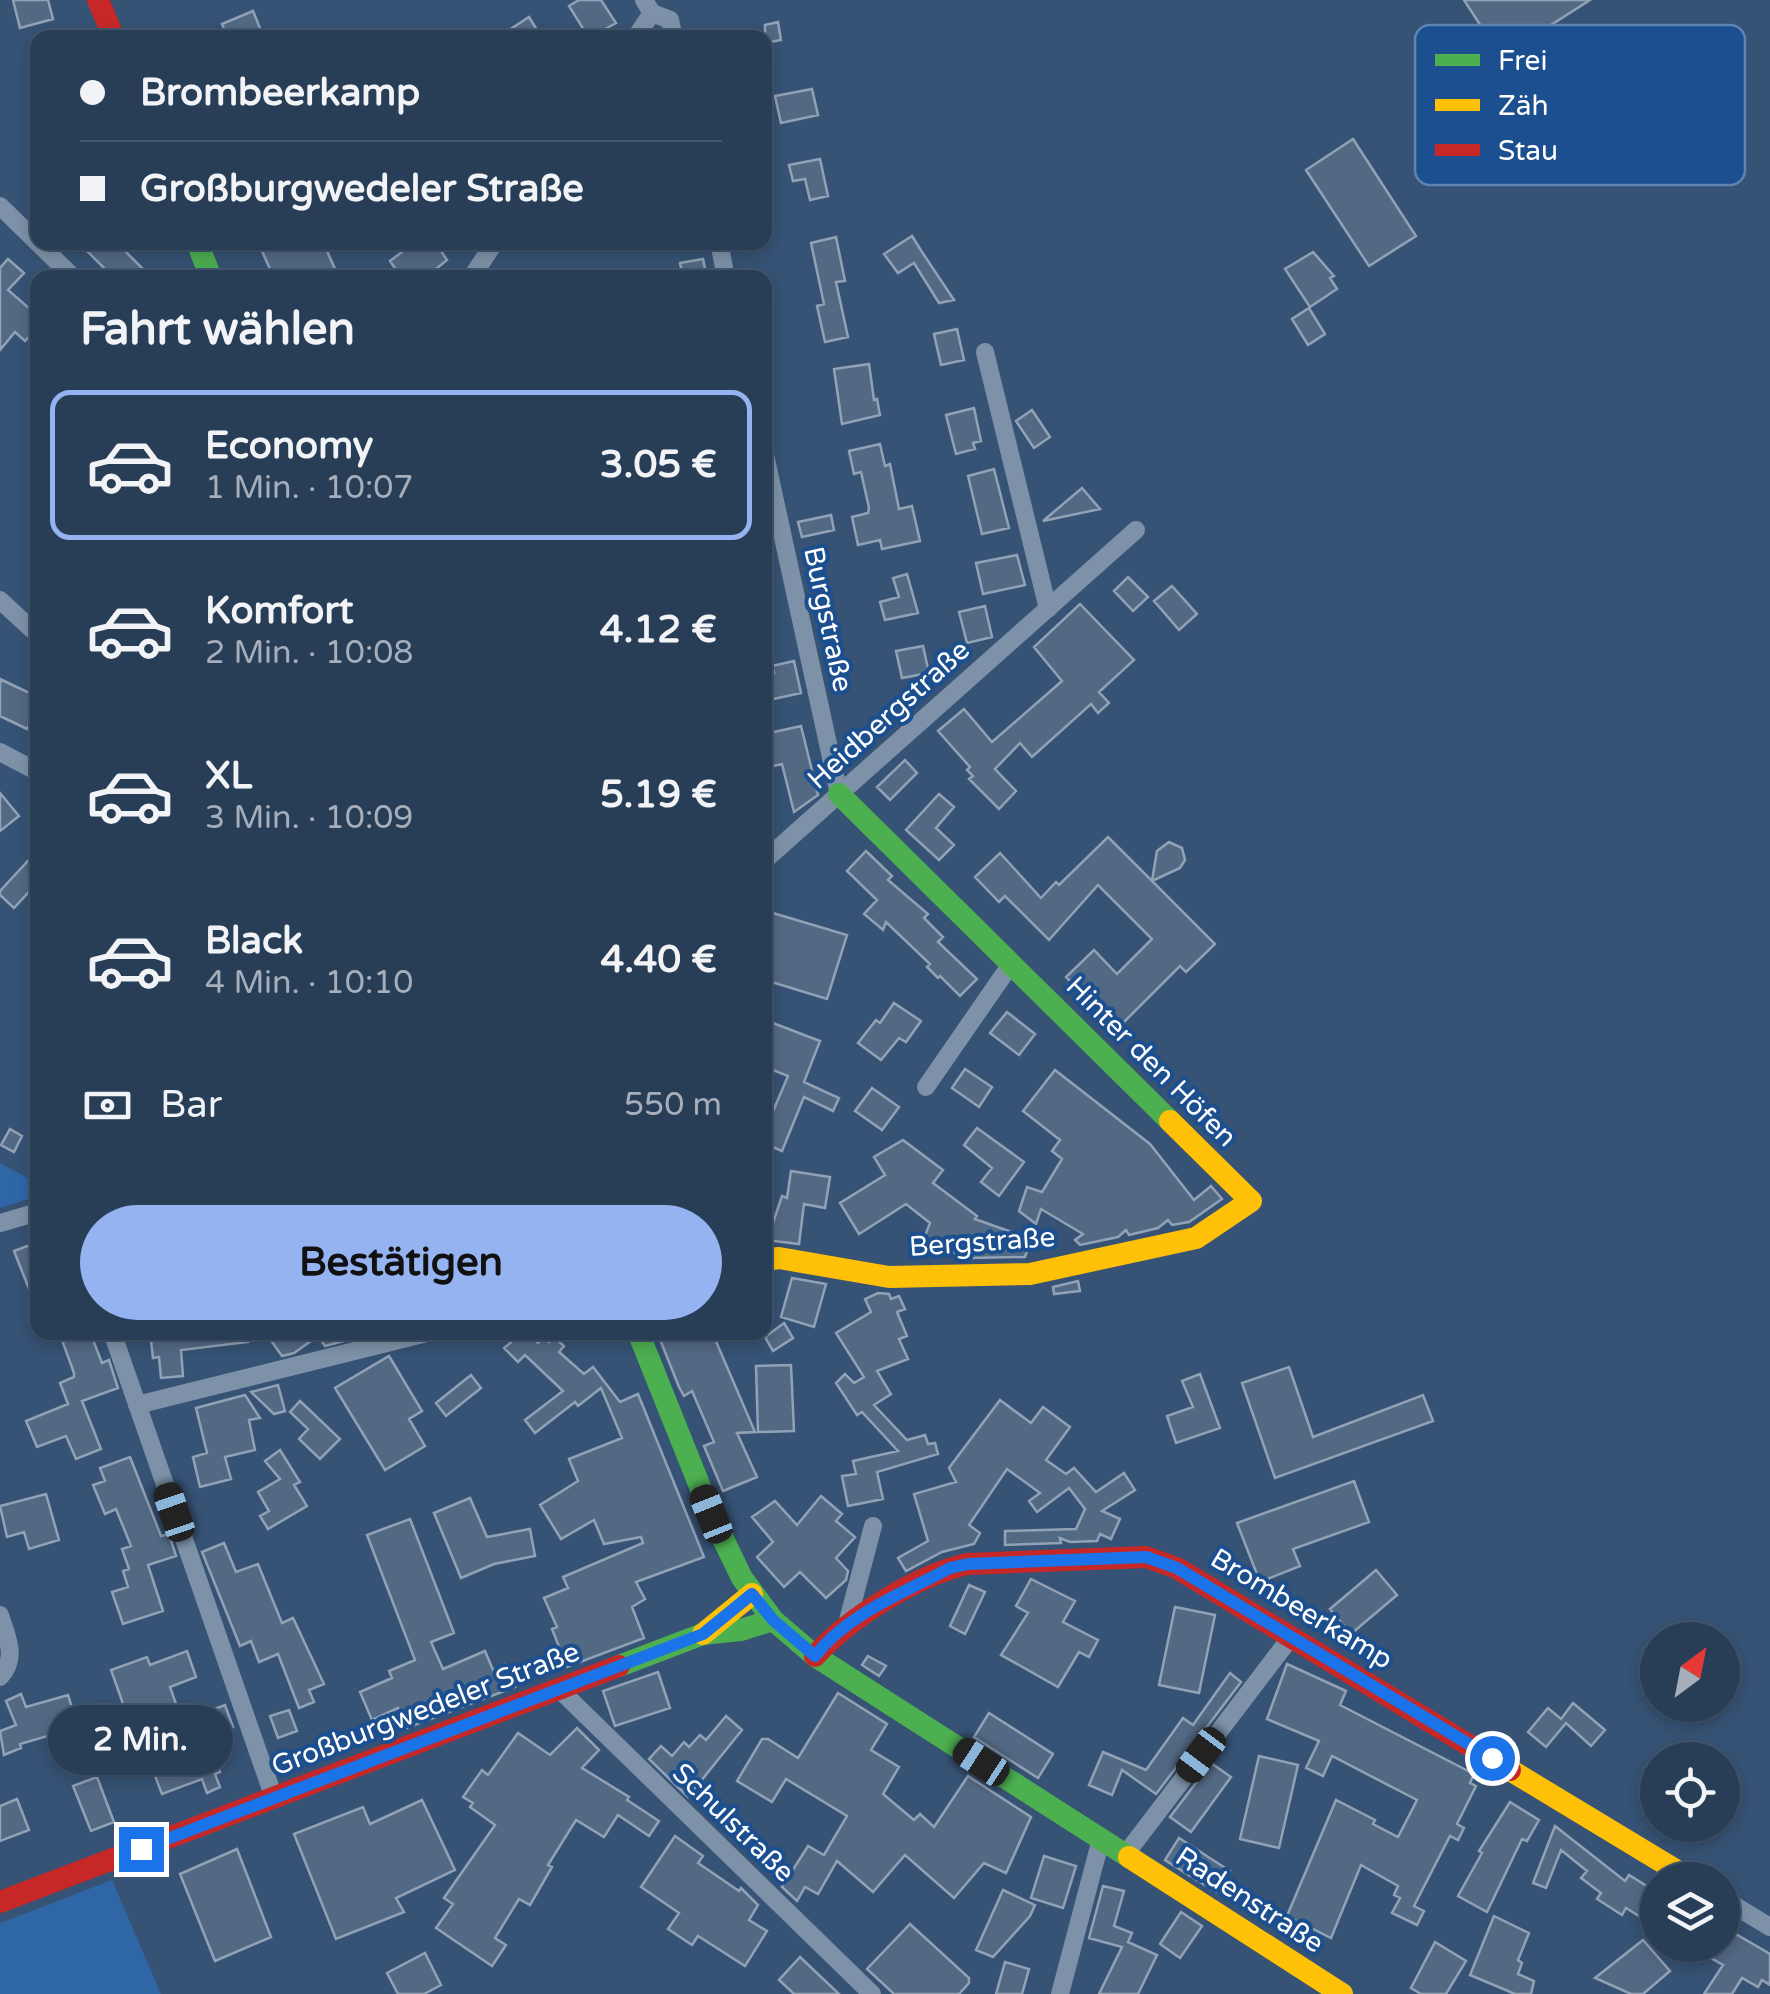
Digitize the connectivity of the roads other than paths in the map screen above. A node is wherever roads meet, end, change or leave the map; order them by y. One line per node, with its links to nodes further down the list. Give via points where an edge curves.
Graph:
1 (98, 0): 3 (street)
2 (648, 6): 4 (street); 5 (street, via 670,20)
3 (111, 30)
4 (638, 30)
5 (672, 30)
6 (0, 206): 7 (street)
7 (30, 235)
8 (45, 250): 9 (street)
9 (66, 270)
10 (985, 352): 14 (street)
11 (772, 487): 18 (street, Burgstraße)
12 (1136, 530): 14 (street, Heidbergstraße)
13 (0, 600): 15 (street)
14 (1048, 609): 18 (street, Heidbergstraße)
15 (30, 628)
16 (0, 752): 17 (street)
17 (30, 768)
18 (839, 794): 19 (street, Heidbergstraße); 20 (street, Hinter den Höfen)
19 (772, 854)
20 (1011, 964): 21 (street); 22 (street, Hinter den Höfen)
21 (926, 1087)
22 (1251, 1201): 25 (street, Bergstraße, via 1196,1238 1030,1274 889,1277)
23 (30, 1214): 24 (street)
24 (0, 1223)
25 (772, 1259)
26 (115, 1340): 29 (street)
27 (399, 1340): 29 (street)
28 (641, 1340): 31 (street, Radenstraße, via 724,1545)
29 (136, 1405): 40 (street)
30 (873, 1526): 34 (street)
31 (752, 1594): 33 (street, Radenstraße); 35 (street, Großburgwedeler Straße)
32 (0, 1615): 38 (street, via 12,1650)
33 (773, 1620): 35 (street, Großburgwedeler Straße); 37 (street, Radenstraße)
34 (847, 1624): 36 (street, Brombeerkamp, via 950,1568 1146,1557 1177,1568); 37 (street, Brombeerkamp)
35 (703, 1634): 39 (street, Großburgwedeler Straße)
36 (1291, 1637): 42 (street, Radenstraße); 43 (street, Brombeerkamp)
37 (815, 1656): 41 (street, Radenstraße)
38 (0, 1676)
39 (559, 1688): 40 (street, Großburgwedeler Straße); 47 (street, Schulstraße)
40 (274, 1798): 44 (street, Großburgwedeler Straße)
41 (1101, 1839): 42 (street, Radenstraße); 48 (street)
42 (1125, 1854): 49 (street, Radenstraße)
43 (1662, 1862)
44 (0, 1902)
45 (1740, 1909): 46 (street)
46 (1770, 1927)
47 (872, 1994)
48 (1060, 1994)
49 (1342, 1994)

